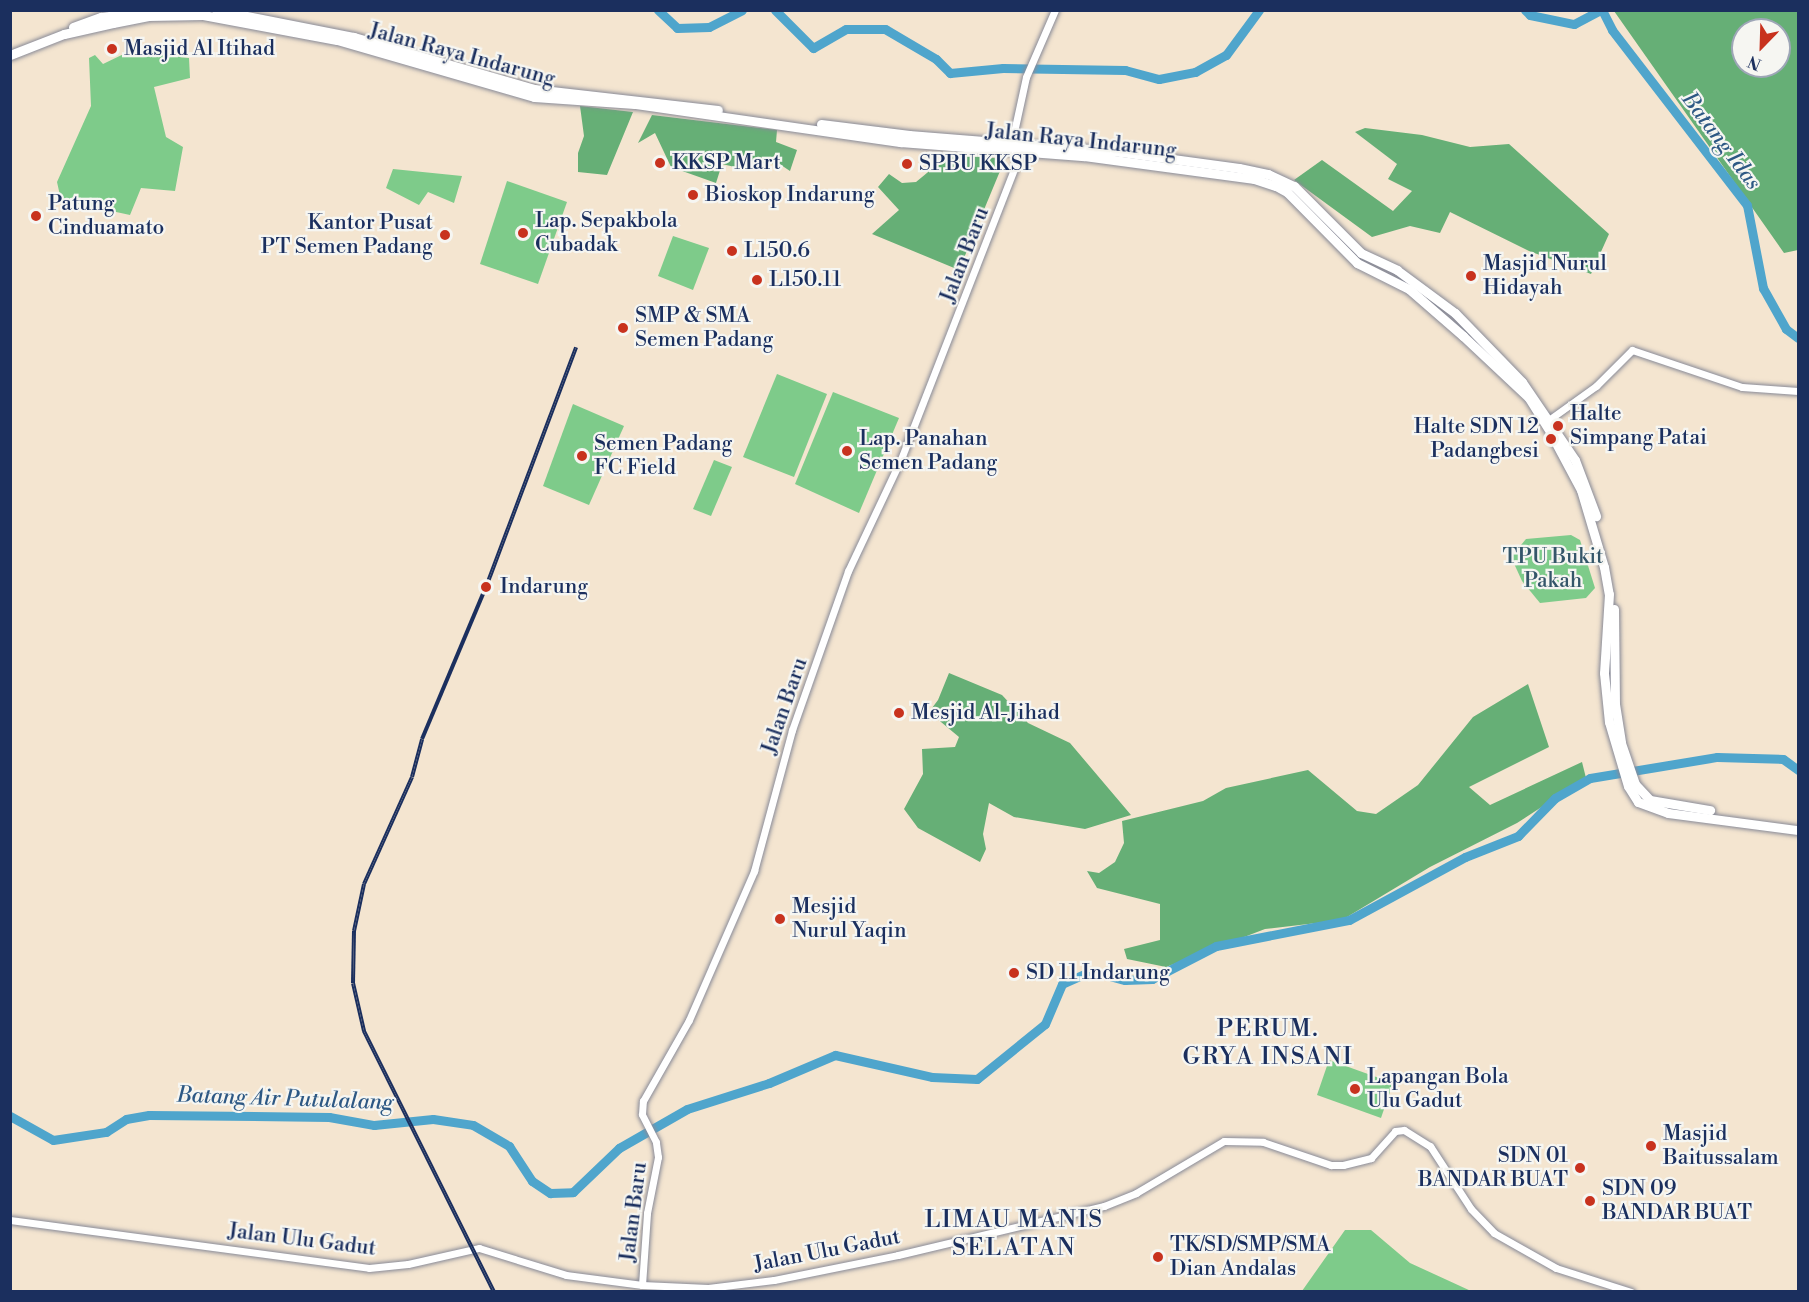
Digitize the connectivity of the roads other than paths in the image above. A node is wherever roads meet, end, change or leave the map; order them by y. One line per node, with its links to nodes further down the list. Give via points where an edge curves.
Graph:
1 (150, 10): 4 (highway, via 101,17)
2 (216, 10): 6 (highway, Jalan Raya Indarung, via 335,33)
3 (1055, 10): 7 (street, via 1026,77)
4 (64, 34): 5 (highway); 6 (highway, Jalan Raya Indarung, via 148,16 203,15 337,40)
5 (10, 55)
6 (471, 74): 8 (highway, Jalan Raya Indarung, via 539,97 634,104 900,142)
7 (1014, 132)
8 (1022, 147): 10 (highway, Jalan Raya Indarung, via 1239,168 1268,174 1293,186 1361,253 1397,270 1455,313 1522,382); 11 (highway, Jalan Raya Indarung, via 1245,177 1284,190 1357,263 1409,289 1514,383 1538,411); 16 (street, Jalan Baru, via 902,459 848,571 792,730 757,864 689,1020 643,1101 645,1122 656,1142 658,1157 647,1213)
9 (1798, 391): 10 (street, via 1742,387 1632,350 1582,396)
10 (1550, 419): 11 (highway, Jalan Raya Indarung)
11 (1571, 462): 12 (highway, Jalan Raya Indarung, via 1607,582 1611,705 1632,785 1643,797 1657,802)
12 (1731, 816): 13 (highway, Jalan Raya Indarung); 14 (highway, Jalan Raya Indarung)
13 (1798, 824)
14 (1798, 830)
15 (10, 1220): 16 (street, Jalan Ulu Gadut, via 369,1268 408,1264 479,1248 567,1275)
16 (642, 1285): 17 (street, Jalan Ulu Gadut, via 708,1288 774,1280 1078,1212 1136,1193 1231,1140 1263,1142 1332,1165 1343,1165 1371,1158 1395,1131 1404,1130 1430,1146 1471,1209 1494,1233 1556,1268)
17 (1631, 1292)

